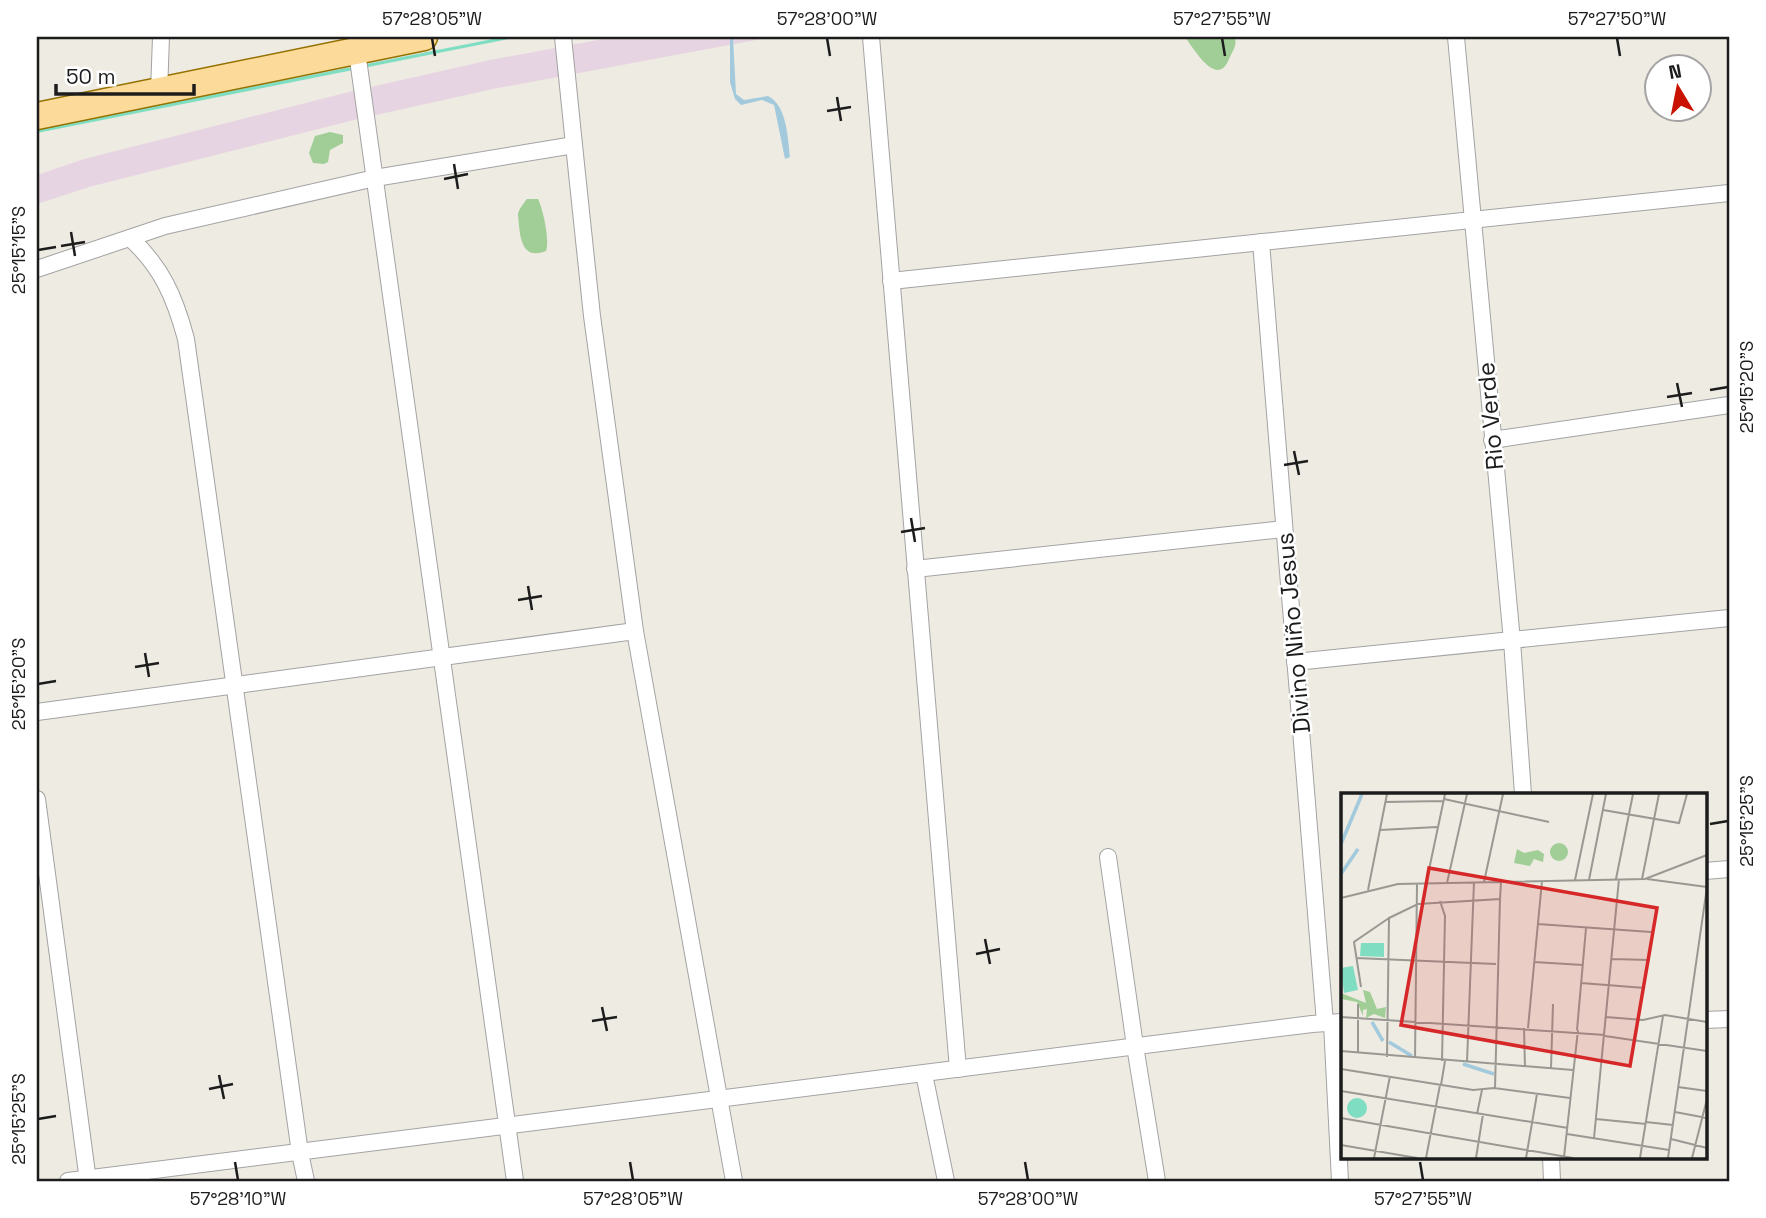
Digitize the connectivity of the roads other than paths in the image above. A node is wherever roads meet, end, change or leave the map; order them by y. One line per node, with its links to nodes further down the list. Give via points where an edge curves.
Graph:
1 (161, 37): 7 (street)
2 (424, 37): 6 (main road)
3 (563, 37): 9 (street)
4 (871, 37): 16 (street)
5 (1456, 37): 12 (street, Rio Verde)
6 (357, 51): 7 (main road); 10 (street)
7 (159, 92): 8 (main road)
8 (37, 116)
9 (574, 145): 10 (street); 22 (street)
10 (374, 178): 13 (street, via 165,226); 24 (street)
11 (1729, 193): 12 (street)
12 (1472, 220): 14 (street); 18 (street, Rio Verde)
13 (130, 239): 15 (street); 26 (street, via 164,278 186,339)
14 (1261, 242): 16 (street); 19 (street, Divino Niño Jesus)
15 (37, 269)
16 (891, 281): 20 (street)
17 (1729, 405): 18 (street)
18 (1492, 439): 23 (street, Rio Verde)
19 (1284, 529): 20 (street); 25 (street, Divino Niño Jesus)
20 (915, 569): 37 (street)
21 (1729, 618): 23 (street)
22 (635, 631): 24 (street); 39 (street)
23 (1511, 641): 25 (street); 28 (street, Rio Verde)
24 (442, 657): 26 (street); 40 (street)
25 (1295, 662): 35 (street, Divino Niño Jesus)
26 (234, 685): 27 (street); 41 (street)
27 (37, 712)
28 (1523, 793)
29 (37, 799): 43 (street)
30 (1108, 857): 36 (street)
31 (1729, 869): 32 (street)
32 (1706, 871)
33 (1727, 1018): 34 (street)
34 (1706, 1020)
35 (1333, 1023): 36 (street); 50 (street, Divino Niño Jesus)
36 (1135, 1046): 37 (street); 49 (street)
37 (958, 1069): 38 (street)
38 (924, 1073): 39 (street); 48 (street)
39 (719, 1100): 40 (street); 47 (street)
40 (507, 1127): 41 (street); 46 (street)
41 (300, 1153): 43 (street); 45 (street)
42 (1550, 1158): 51 (street)
43 (87, 1180): 44 (street)
44 (68, 1181)
45 (306, 1181)
46 (515, 1181)
47 (734, 1181)
48 (946, 1181)
49 (1157, 1181)
50 (1340, 1181)
51 (1552, 1181)

